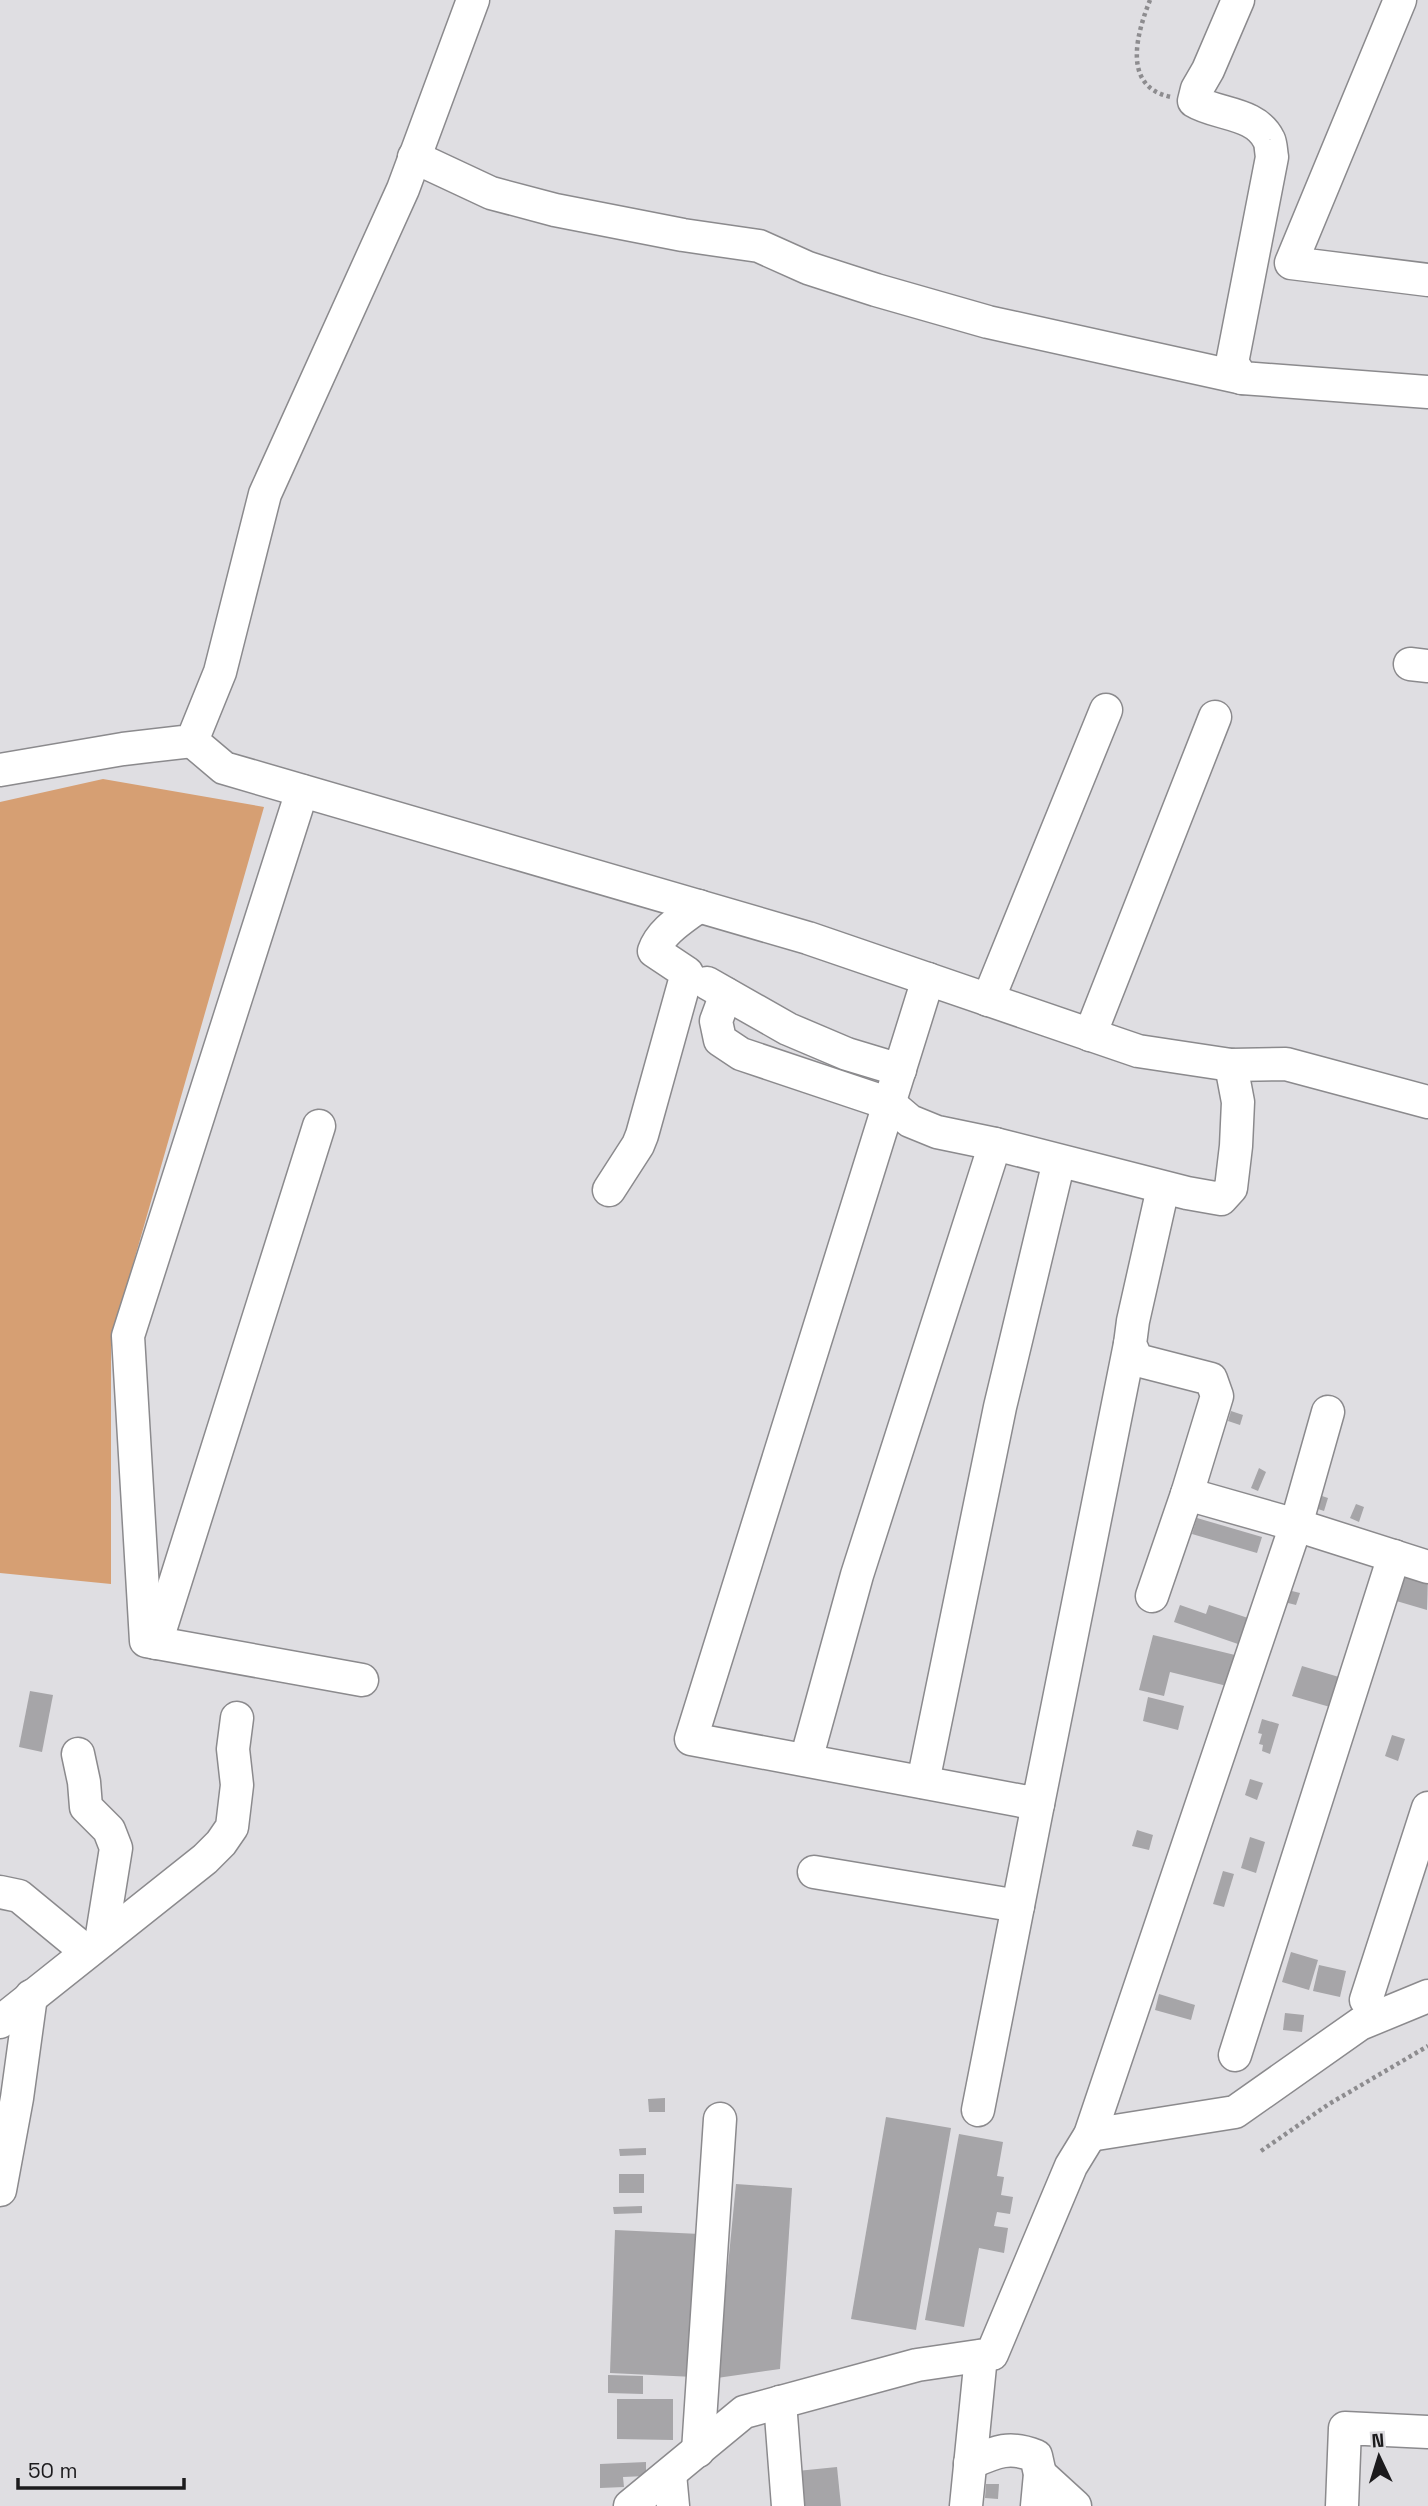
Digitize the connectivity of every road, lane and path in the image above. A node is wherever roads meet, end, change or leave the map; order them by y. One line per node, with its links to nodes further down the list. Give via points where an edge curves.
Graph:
1 (473, 0): 6 (street)
2 (1150, 0): 5 (path, via 1136,53 1138,73 1158,94)
3 (1238, 0): 5 (street)
4 (1401, 0): 7 (street, via 1291,263)
5 (1194, 101): 8 (street, via 1250,120 1269,139 1272,157 1232,363)
6 (414, 157): 8 (street, via 491,193 517,200 759,246 819,272 988,322); 12 (street, via 265,494 220,672)
7 (1428, 280)
8 (1242, 378): 9 (street)
9 (1428, 392)
10 (1106, 710): 19 (street)
11 (1215, 717): 20 (street)
12 (192, 741): 13 (street); 14 (street, via 225,768)
13 (0, 769)
14 (302, 791): 15 (street); 37 (street, via 128,1336 146,1641)
15 (699, 906): 16 (street, via 669,929 654,951); 17 (street)
16 (687, 973): 18 (street); 29 (street, via 642,1135)
17 (928, 979): 19 (street); 22 (street)
18 (726, 993): 22 (street, via 788,1029); 24 (street, via 716,1021 720,1040 741,1054)
19 (988, 1000): 20 (street)
20 (1090, 1035): 21 (street, via 1138,1051)
21 (1231, 1065): 23 (street, via 1286,1064); 28 (street, via 1238,1102 1231,1188 1221,1199)
22 (900, 1070): 24 (street)
23 (1428, 1102)
24 (890, 1104): 26 (street, via 910,1121 937,1132); 41 (street, via 691,1739)
25 (319, 1126): 37 (street)
26 (995, 1144): 27 (street); 41 (street, via 858,1575)
27 (1059, 1161): 28 (street); 42 (street, via 1000,1407)
28 (1163, 1188): 30 (street)
29 (610, 1190)
30 (1130, 1344): 32 (street, via 1137,1360 1211,1379 1213,1384 1217,1396); 43 (street)
31 (1328, 1412): 33 (street)
32 (1187, 1494): 33 (street); 36 (street)
33 (1296, 1525): 34 (street); 57 (street)
34 (1394, 1556): 35 (street); 54 (street)
35 (1428, 1567)
36 (1152, 1596)
37 (156, 1643): 38 (street)
38 (362, 1680)
39 (237, 1718): 48 (street, via 232,1827 205,1859)
40 (78, 1754): 48 (street, via 86,1807 109,1830 116,1848)
41 (806, 1760): 42 (street)
42 (923, 1782): 43 (street)
43 (1038, 1804): 47 (street)
44 (1428, 1808): 51 (street)
45 (814, 1872): 47 (street)
46 (0, 1892): 48 (street, via 19,1896)
47 (1018, 1906): 55 (street)
48 (94, 1947): 49 (street)
49 (31, 1996): 52 (street); 59 (street)
50 (1428, 1996): 57 (street, via 1360,2024 1235,2112)
51 (1366, 2000)
52 (0, 2022)
53 (1428, 2046): 58 (path, via 1329,2104)
54 (1235, 2055)
55 (978, 2110)
56 (720, 2119): 63 (street)
57 (1090, 2135): 60 (street, via 1071,2166 992,2354)
58 (1261, 2151)
59 (0, 2190)
60 (981, 2356): 61 (street, via 917,2365); 64 (street)
61 (780, 2402): 63 (street, via 744,2412); 69 (street)
62 (1428, 2432): 73 (street, via 1345,2428)
63 (698, 2451): 66 (street)
64 (971, 2463): 65 (street, via 998,2450 1024,2451 1036,2456); 70 (street)
65 (1040, 2473): 71 (street); 72 (street)
66 (670, 2474): 67 (street); 68 (street)
67 (631, 2506)
68 (673, 2506)
69 (788, 2506)
70 (966, 2506)
71 (1037, 2506)
72 (1074, 2506)
73 (1342, 2506)

